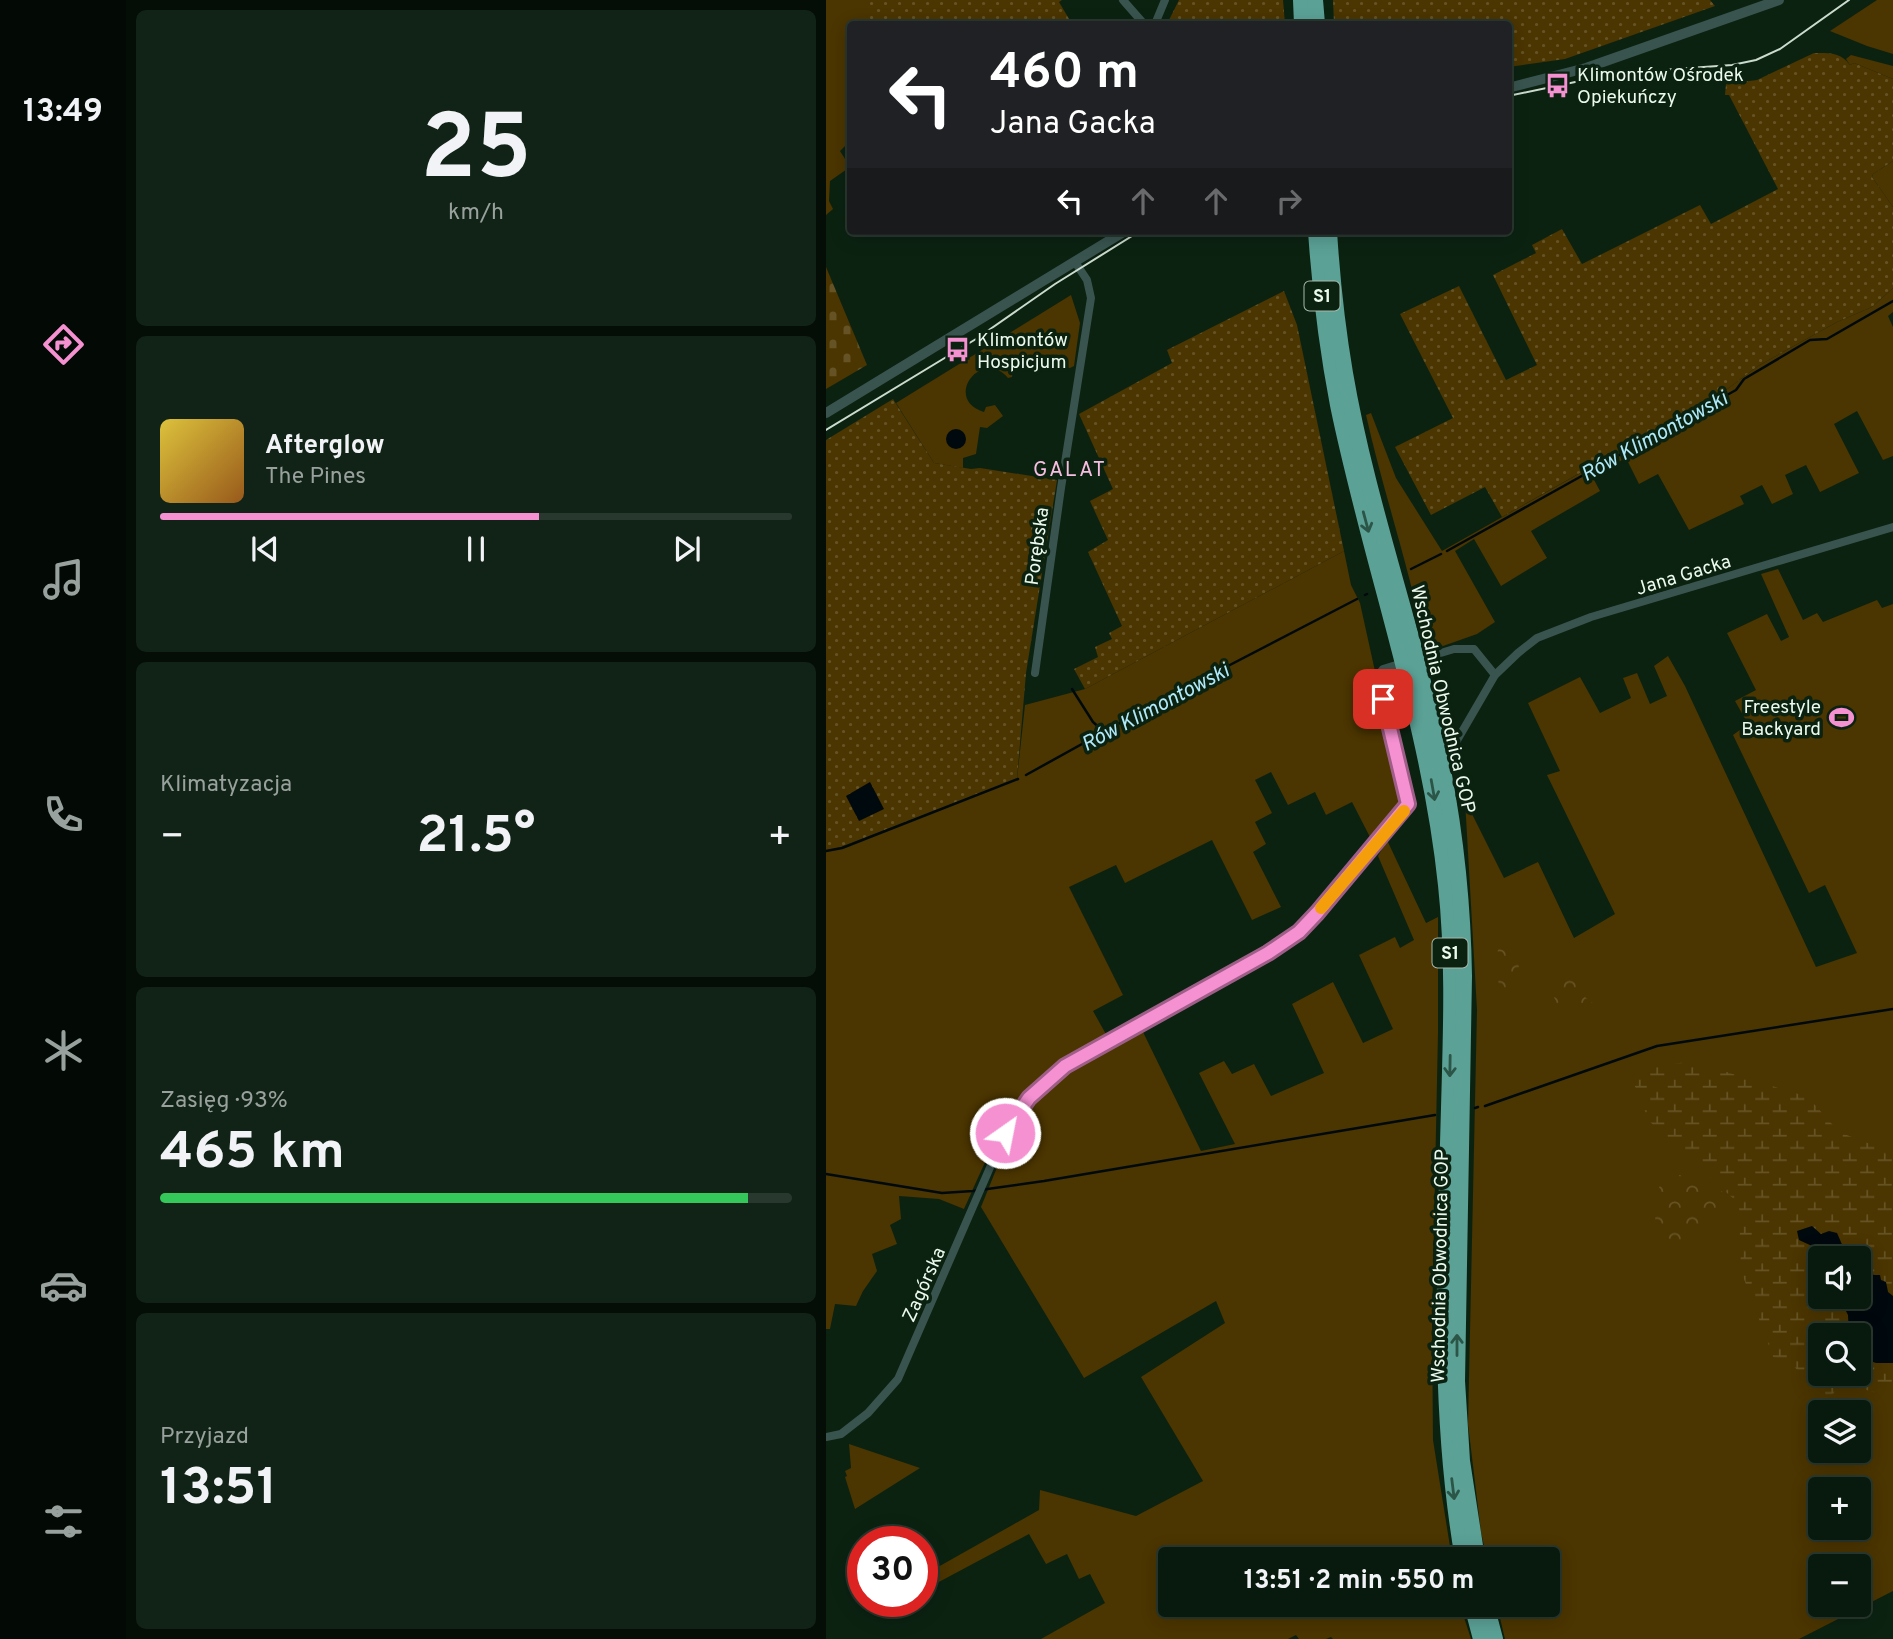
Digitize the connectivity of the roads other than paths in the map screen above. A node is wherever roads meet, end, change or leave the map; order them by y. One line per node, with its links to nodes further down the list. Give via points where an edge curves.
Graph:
1 (1123, 0): 6 (street)
2 (1165, 0): 7 (street)
3 (1301, 0): 8 (highway)
4 (1315, 0): 9 (highway)
5 (1779, 0): 10 (street, via 1586,68)
6 (1141, 21)
7 (1156, 21)
8 (1303, 21)
9 (1317, 21)
10 (1512, 87)
11 (1316, 235): 23 (highway, Wschodnia Obwodnica GOP / S1, one-way to 23, via 1338,404 1423,740 1445,876 1451,1011 1443,1356 1448,1450)
12 (1329, 235): 24 (highway, Wschodnia Obwodnica GOP / S1, one-way to 12, via 1462,1461 1457,1381 1464,976 1454,841 1421,677 1354,415)
13 (1108, 236): 14 (street)
14 (1075, 262): 15 (street); 19 (street, Porębska, via 1087,280 1091,298)
15 (826, 413)
16 (1893, 527): 20 (street, Jana Gacka, via 1557,628 1527,645)
17 (1424, 658): 20 (street, via 1454,649 1474,649)
18 (1396, 665): 22 (street, Zagórska, via 1379,674 1408,800 1401,814 1299,932 1079,1056 1045,1082 1016,1116 898,1379 860,1419 841,1434)
19 (1035, 673)
20 (1496, 675): 21 (street, Jana Gacka)
21 (1452, 749)
22 (826, 1437)
23 (1461, 1547)
24 (1475, 1547)
25 (1475, 1617): 27 (highway)
26 (1489, 1617): 28 (highway)
27 (1481, 1639)
28 (1495, 1639)

